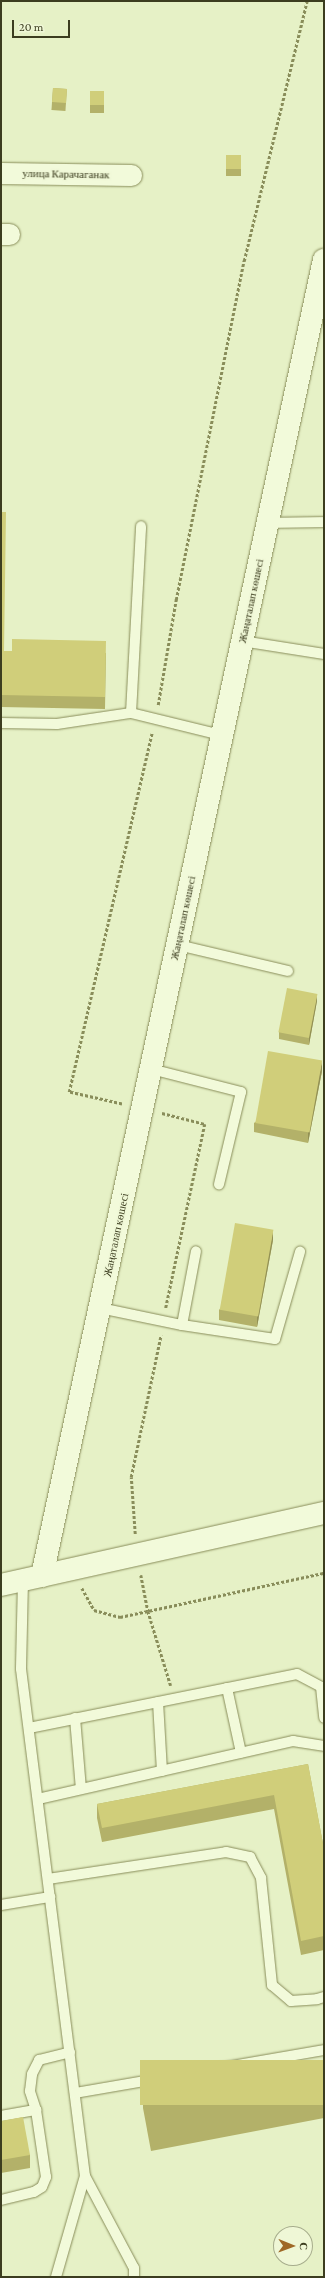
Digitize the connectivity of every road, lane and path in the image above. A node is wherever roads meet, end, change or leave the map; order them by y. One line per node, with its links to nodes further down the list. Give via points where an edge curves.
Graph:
1 (1, 173): 2 (street, улица Карачаганак)
2 (131, 175)
3 (324, 260): 5 (main road, Жаңаталап көшесі)
4 (324, 522): 5 (lane)
5 (268, 523): 7 (main road, Жаңаталап көшесі)
6 (141, 526): 9 (lane)
7 (242, 641): 8 (lane); 11 (main road, Жаңаталап көшесі)
8 (324, 654)
9 (131, 712): 10 (lane, via 57,724); 11 (lane)
10 (1, 723)
11 (221, 735): 12 (main road, Жаңаталап көшесі)
12 (178, 945): 13 (lane); 14 (main road, Жаңаталап көшесі)
13 (288, 971)
14 (151, 1069): 15 (lane, via 241,1092); 18 (main road, Жаңаталап көшесі)
15 (219, 1184)
16 (196, 1251): 19 (lane)
17 (300, 1252): 19 (lane, via 275,1340)
18 (100, 1308): 19 (lane); 23 (main road, Жаңаталап көшесі)
19 (182, 1325)
20 (324, 1513): 21 (main road)
21 (72, 1570): 22 (path, via 94,1610 120,1617); 23 (main road)
22 (324, 1573)
23 (33, 1578): 24 (main road); 29 (lane, via 21,1669)
24 (1, 1585)
25 (227, 1688): 26 (lane); 28 (lane, via 297,1674 321,1687); 31 (lane)
26 (158, 1702): 27 (lane); 32 (lane)
27 (75, 1718): 29 (lane); 33 (lane)
28 (324, 1718)
29 (29, 1728): 34 (lane)
30 (324, 1746): 31 (lane, via 293,1742)
31 (241, 1753): 32 (lane)
32 (162, 1771): 33 (lane)
33 (81, 1789): 34 (lane)
34 (38, 1799): 35 (lane)
35 (48, 1879): 36 (lane); 38 (lane, via 226,1852 250,1857 261,1878 272,1986 291,2001)
36 (50, 1897): 37 (lane); 40 (lane)
37 (1, 1905)
38 (324, 1997)
39 (324, 2050): 41 (lane)
40 (70, 2052): 41 (lane); 42 (lane, via 39,2060 32,2074 30,2091)
41 (75, 2093): 44 (lane)
42 (36, 2110): 43 (lane); 45 (lane, via 46,2177 42,2187 34,2192)
43 (1, 2116)
44 (85, 2176): 46 (lane); 47 (lane, via 134,2268)
45 (1, 2200)
46 (56, 2277)
47 (134, 2277)

